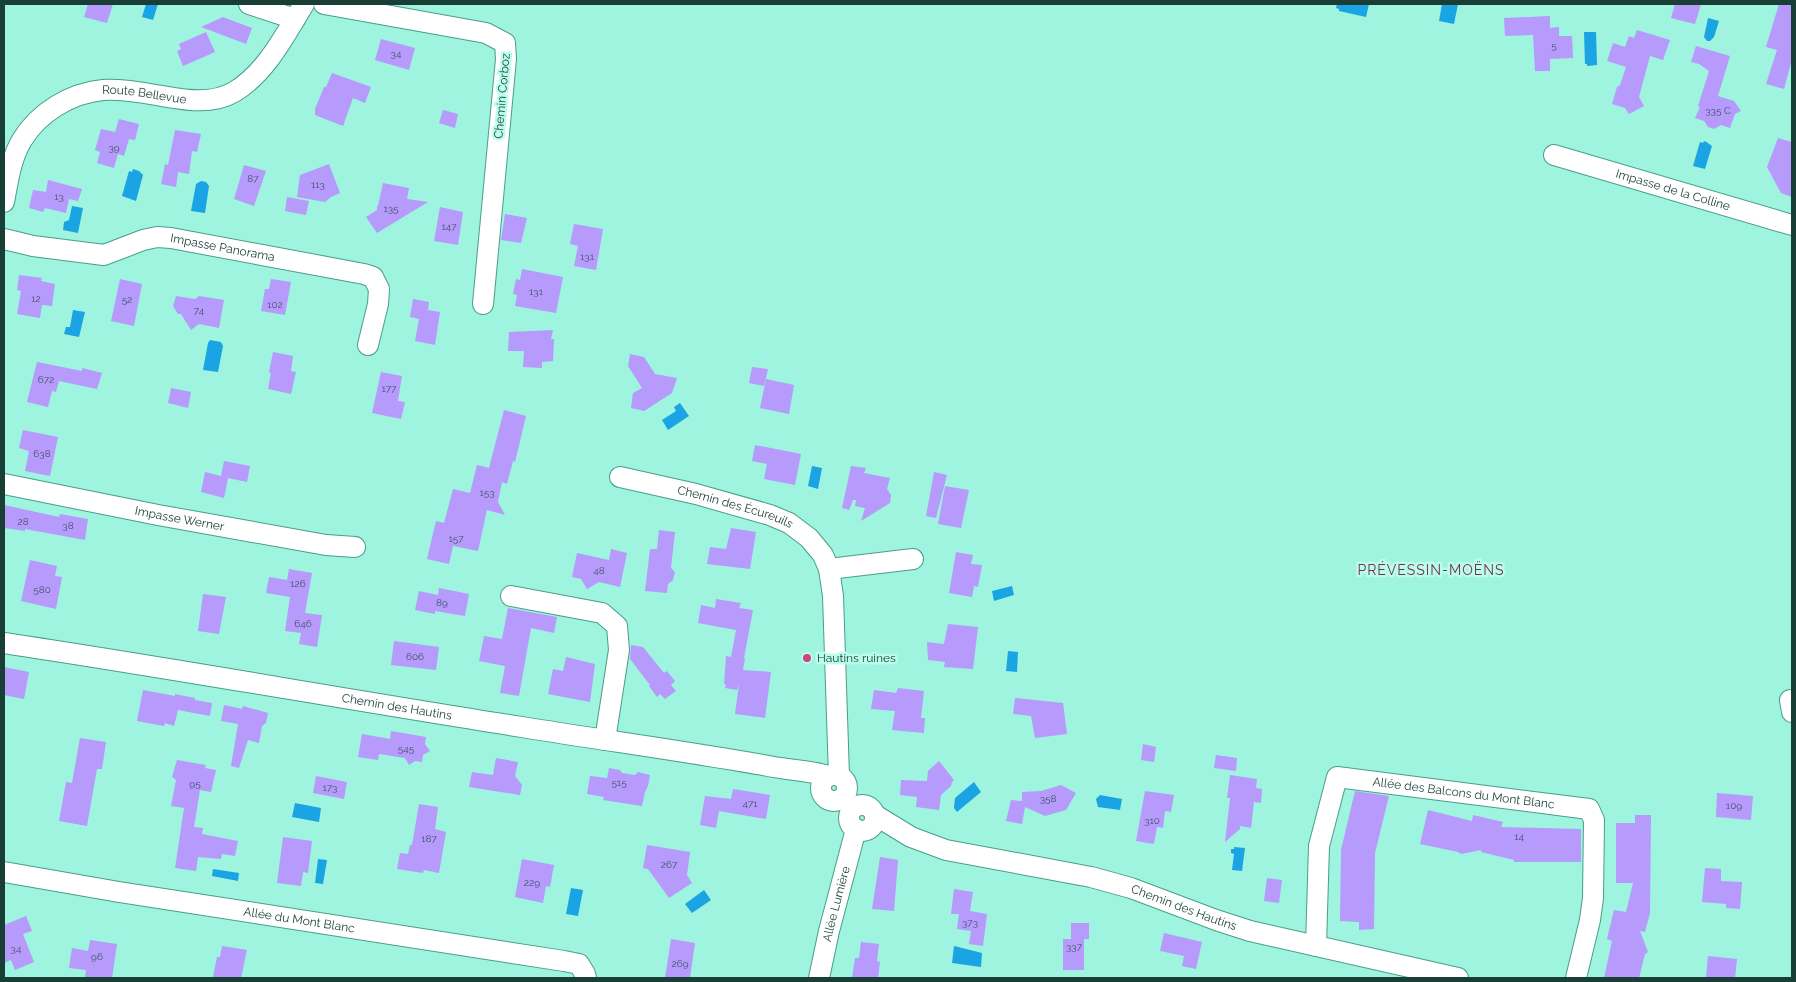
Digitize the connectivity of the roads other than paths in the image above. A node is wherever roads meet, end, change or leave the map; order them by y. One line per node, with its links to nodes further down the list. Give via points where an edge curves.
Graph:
1 (249, 4): 3 (street)
2 (324, 4): 8 (street, Chemin Corboz, via 486,33 505,43)
3 (299, 11): 5 (street, Route Bellevue, via 278,46 250,80 233,93 194,101 104,90 59,104 40,118 22,140 13,160)
4 (1554, 155): 6 (street, Impasse de la Colline)
5 (4, 202)
6 (1792, 225)
7 (4, 238): 9 (street, Impasse Panorama, via 33,246 104,254 143,240 171,238 364,274 373,277 379,289)
8 (483, 304)
9 (368, 345)
10 (620, 477): 14 (street, Chemin des Écureuils, via 696,494 790,523 809,538 823,555)
11 (4, 484): 12 (street, Impasse Werner, via 158,515 326,545)
12 (355, 547)
13 (913, 559): 14 (street)
14 (829, 569): 18 (street, Chemin des Écureuils, via 834,605)
15 (510, 596): 17 (street, via 602,613 617,626 619,650)
16 (4, 643): 17 (street, Chemin des Hautins)
17 (605, 740): 18 (street, Chemin des Hautins, via 788,770)
18 (834, 786): 19 (street, Chemin des Hautins)
19 (862, 820): 21 (street, Chemin des Hautins, via 946,850 1099,879 1216,920); 23 (street, Allée Lumière, via 827,939)
20 (4, 872): 22 (street, Allée du Mont Blanc, via 564,961 579,964)
21 (1316, 946): 24 (street, Chemin des Hautins); 25 (street, Allée des Balcons du Mont Blanc, via 1319,846 1337,777 1589,810 1594,820 1593,898)
22 (586, 978)
23 (819, 978)
24 (1458, 978)
25 (1576, 978)

